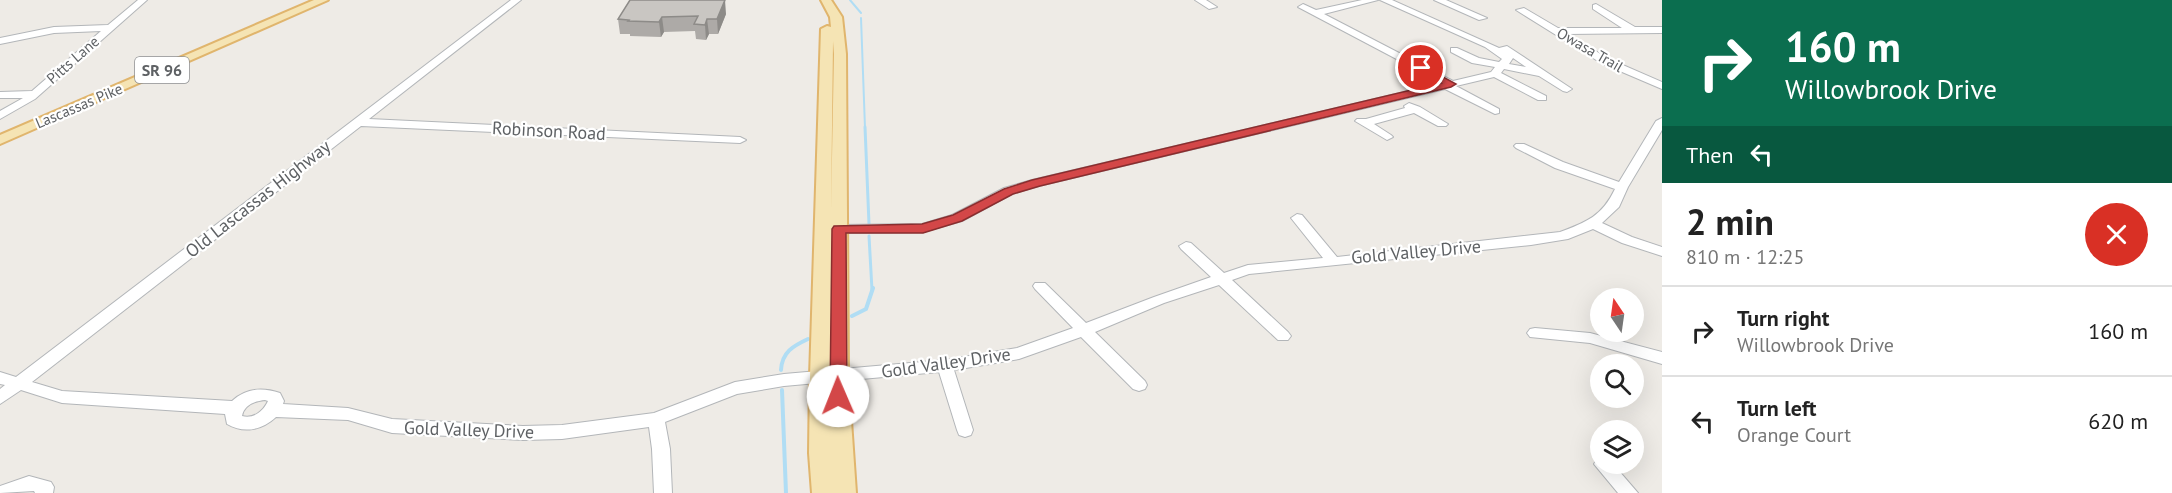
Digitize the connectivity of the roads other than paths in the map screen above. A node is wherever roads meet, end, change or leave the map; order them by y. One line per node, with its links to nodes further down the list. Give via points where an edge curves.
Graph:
1 (143, 0): 16 (street, Pitts Lane)
2 (323, 0): 42 (main road, Lascassas Pike / SR 96)
3 (516, 0): 38 (street, Old Lascassas Highway)
4 (815, 0): 60 (main road, via 825,18 828,35)
5 (826, 0): 49 (main road, via 836,17 838,31)
6 (1199, 0): 10 (street)
7 (1374, 0): 14 (street)
8 (1384, 0): 15 (street)
9 (1438, 0): 15 (street, via 1482,18)
10 (1212, 7)
11 (1303, 7): 14 (street)
12 (1596, 7): 17 (street)
13 (1521, 10): 19 (street, Owasa Trail)
14 (1316, 14): 25 (street)
15 (1446, 27): 23 (street, via 1488,45)
16 (111, 28): 21 (street, via 54,30); 29 (street, Pitts Lane)
17 (1632, 30): 18 (street); 19 (street)
18 (1662, 30)
19 (1557, 31): 26 (street, Owasa Trail, via 1605,61)
20 (1492, 40): 24 (street)
21 (0, 41)
22 (1454, 50): 23 (street, via 1476,61)
23 (1500, 65): 24 (street); 25 (street); 31 (street)
24 (1542, 73): 27 (street)
25 (1448, 84): 30 (street); 35 (street)
26 (1662, 86)
27 (1567, 89)
28 (0, 95): 29 (street)
29 (29, 98): 32 (street); 36 (street, Pitts Lane)
30 (1395, 98): 33 (street); 34 (street)
31 (1542, 98)
32 (0, 100)
33 (1343, 110): 39 (street); 49 (street, via 1036,183 1008,191 957,218 923,228)
34 (1416, 110): 39 (street); 40 (street)
35 (1495, 111)
36 (0, 116)
37 (1662, 121): 45 (street, Gold Valley Drive)
38 (357, 122): 43 (street, Robinson Road); 62 (street, Old Lascassas Highway)
39 (1364, 123): 41 (street)
40 (1442, 124)
41 (1387, 137)
42 (0, 140)
43 (740, 140)
44 (1520, 146): 46 (street, via 1559,165)
45 (1655, 148): 46 (street, Gold Valley Drive)
46 (1622, 187): 48 (street, Gold Valley Drive, via 1613,207)
47 (1297, 218): 52 (street)
48 (1593, 224): 51 (street); 52 (street, Gold Valley Drive, via 1563,236 1531,241)
49 (839, 229): 60 (main road)
50 (1186, 246): 53 (street)
51 (1662, 252)
52 (1332, 260): 53 (street, Gold Valley Drive, via 1248,270)
53 (1221, 278): 55 (street, Gold Valley Drive); 57 (street)
54 (1040, 286): 55 (street)
55 (1084, 330): 59 (street, Gold Valley Drive, via 1019,353); 63 (street)
56 (1535, 333): 58 (street, via 1590,339)
57 (1283, 336)
58 (1662, 358)
59 (945, 366): 60 (street, Gold Valley Drive); 66 (street)
60 (829, 377): 65 (street, Gold Valley Drive, via 735,388); 71 (main road, via 820,453); 72 (main road)
61 (0, 378): 62 (street, Gold Valley Drive)
62 (21, 383): 64 (street, Old Lascassas Highway); 65 (street, Gold Valley Drive, via 62,397 235,408 245,399 266,394 276,401 273,410 348,414 392,426 562,432)
63 (1139, 385)
64 (0, 398)
65 (656, 419): 70 (street)
66 (965, 430)
67 (1612, 474): 73 (street)
68 (3, 493): 69 (street, via 36,482 45,487)
69 (44, 493)
70 (663, 493)
71 (823, 493)
72 (845, 493)
73 (1629, 493)

